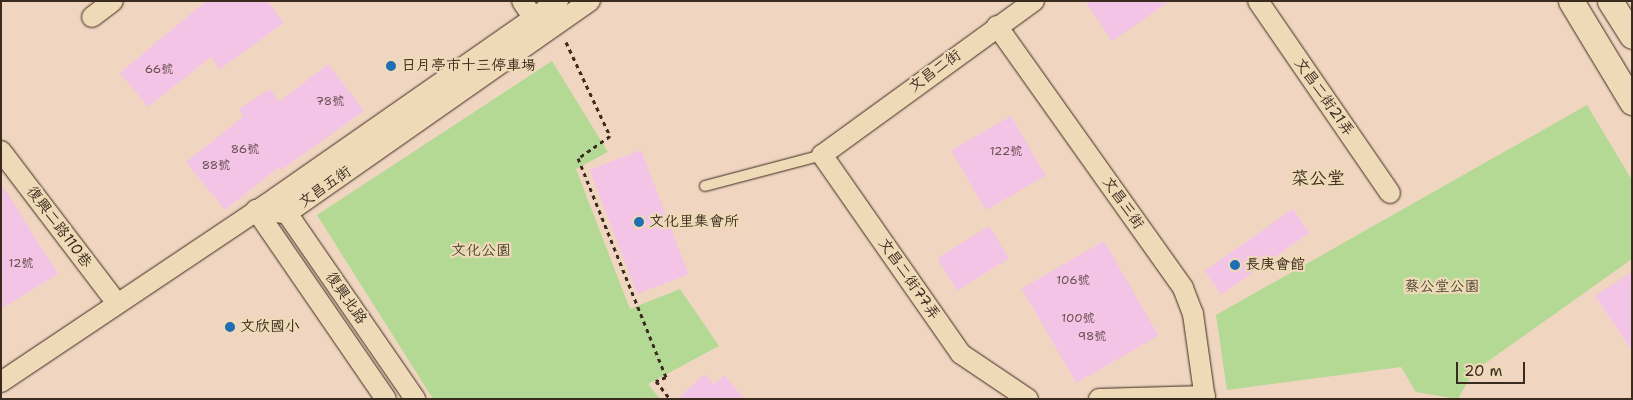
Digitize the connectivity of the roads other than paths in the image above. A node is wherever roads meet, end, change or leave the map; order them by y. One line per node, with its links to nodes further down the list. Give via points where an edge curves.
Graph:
1 (113, 1): 8 (street)
2 (590, 1): 7 (street, 文昌五街)
3 (1034, 1): 10 (street, 文昌二街)
4 (1258, 1): 16 (street, 文昌二街21弄)
5 (1571, 1): 12 (street)
6 (1610, 1): 11 (street)
7 (559, 12): 9 (street, 文昌五街)
8 (92, 17)
9 (533, 17): 17 (street, 文昌五街)
10 (997, 26): 14 (street, 文昌二街); 21 (street, 文昌三街, via 1183,288 1193,314)
11 (1632, 36)
12 (1632, 102)
13 (1, 151): 19 (street, 復興二路110巷)
14 (822, 155): 15 (lane); 24 (street, 文昌二街77弄, via 961,354)
15 (705, 186)
16 (1390, 193)
17 (282, 205): 18 (street, 文昌五街); 23 (street, 復興北路)
18 (256, 210): 19 (street); 22 (street, 復興北路)
19 (116, 302): 20 (street)
20 (1, 382)
21 (1205, 398): 25 (street)
22 (386, 399)
23 (415, 399)
24 (1028, 399)
25 (1099, 399)

